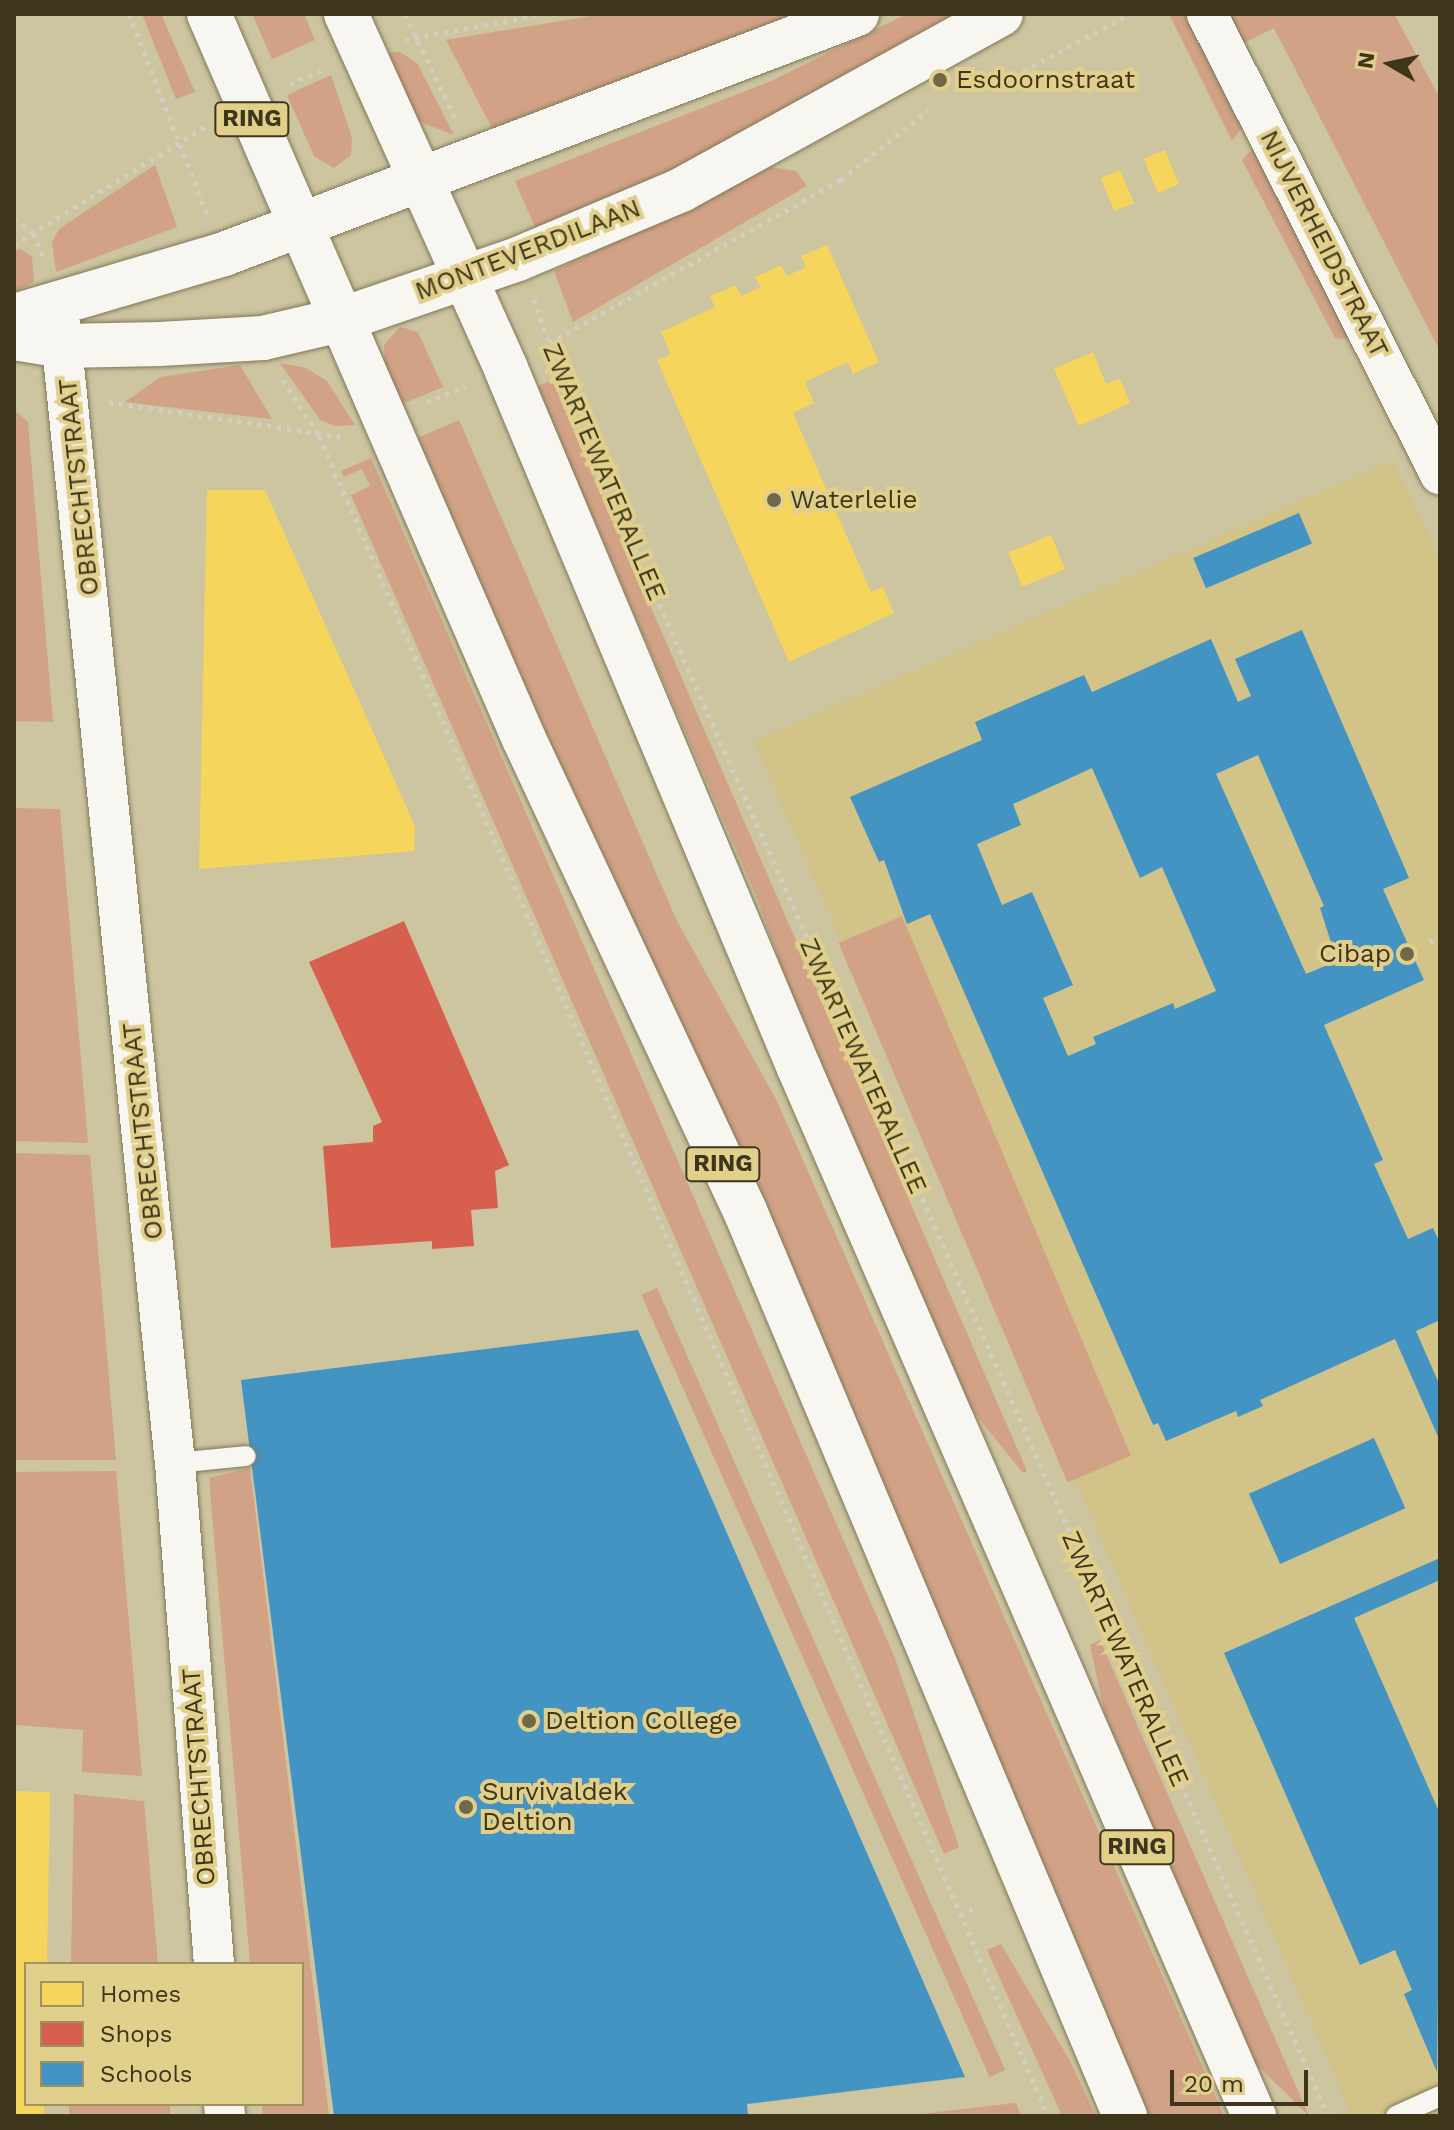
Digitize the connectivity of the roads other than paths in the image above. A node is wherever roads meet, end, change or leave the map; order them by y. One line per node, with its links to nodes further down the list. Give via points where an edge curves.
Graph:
1 (209, 14): 7 (main road, RING)
2 (346, 14): 6 (main road, ZWARTEWATERALLEE / RING)
3 (857, 14): 6 (main road)
4 (1001, 14): 8 (main road, MONTEVERDILAAN, via 681,190)
5 (1207, 14): 14 (street, NIJVERHEIDSTRAAT)
6 (420, 179): 7 (main road); 8 (main road, ZWARTEWATERALLEE / RING)
7 (299, 223): 9 (main road, via 224,254); 11 (main road, RING)
8 (460, 278): 11 (main road, MONTEVERDILAAN); 20 (main road, ZWARTEWATERALLEE / RING, via 506,369 799,1068)
9 (57, 300): 10 (main road); 13 (street, OBRECHTSTRAAT)
10 (14, 316)
11 (340, 320): 13 (main road, MONTEVERDILAAN, via 263,338); 19 (main road, RING, via 524,739 745,1211)
12 (14, 338): 13 (main road, MONTEVERDILAAN)
13 (63, 346): 16 (street, OBRECHTSTRAAT)
14 (1440, 474)
15 (246, 1456): 16 (lane)
16 (175, 1463): 17 (street, OBRECHTSTRAAT)
17 (214, 1962)
18 (1440, 2096): 21 (lane)
19 (1125, 2116)
20 (1254, 2116)
21 (1396, 2116)

